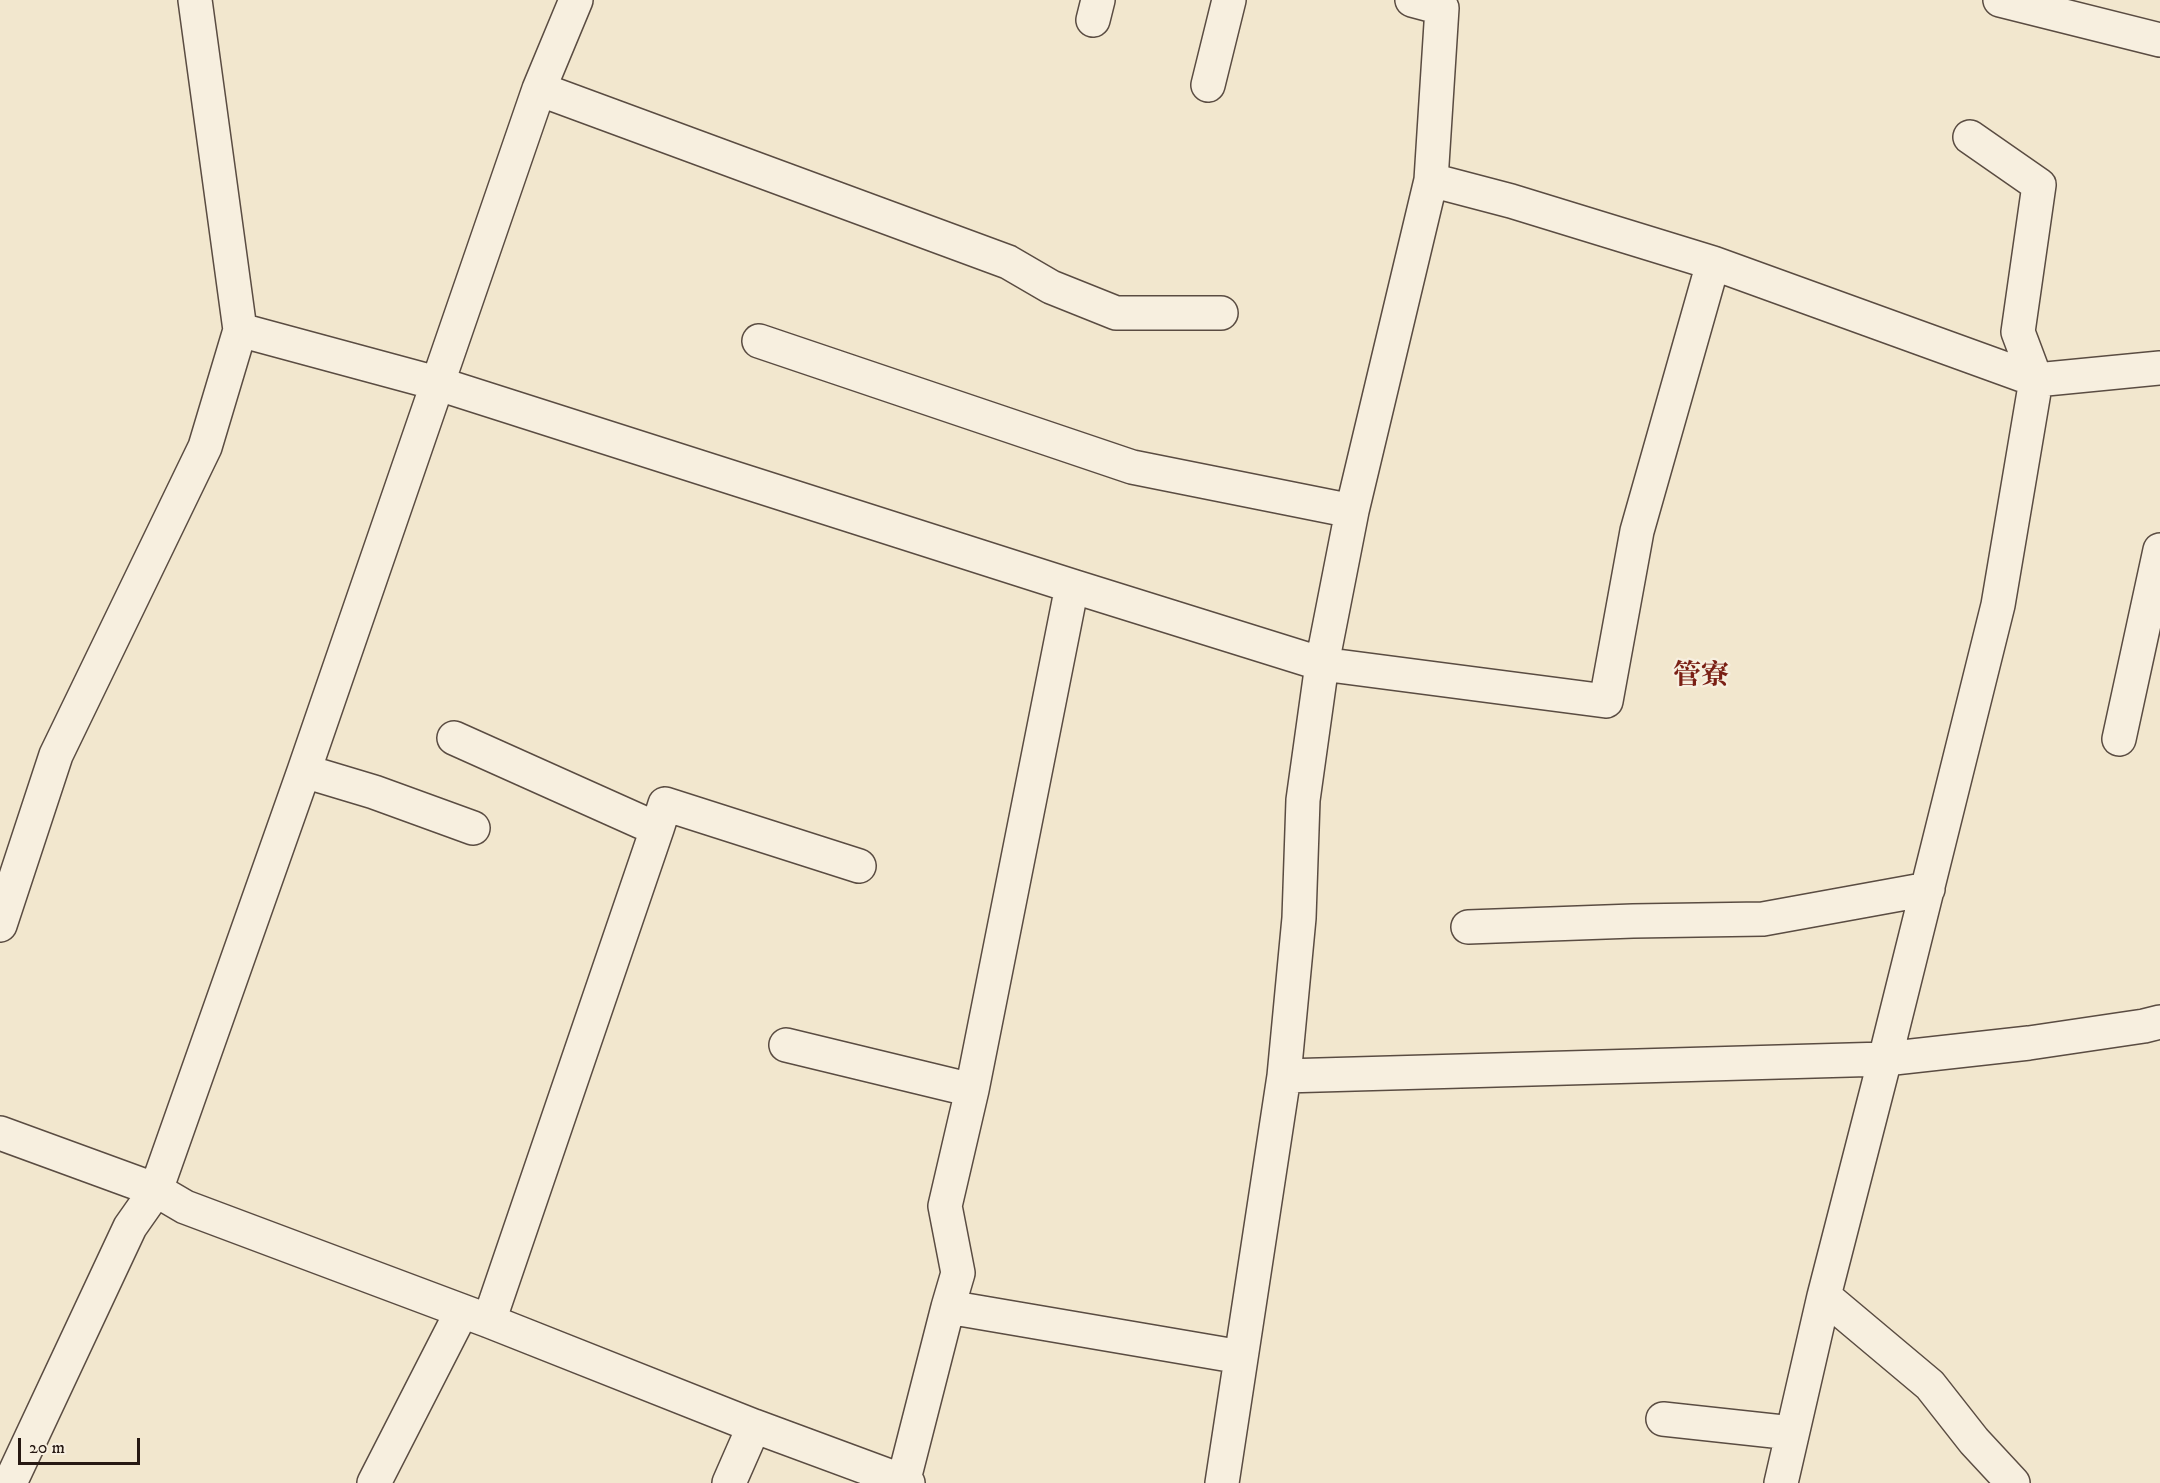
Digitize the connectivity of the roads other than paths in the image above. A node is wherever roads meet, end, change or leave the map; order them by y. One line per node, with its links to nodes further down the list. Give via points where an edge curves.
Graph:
1 (195, 0): 13 (street)
2 (576, 0): 8 (street)
3 (1229, 0): 7 (street)
4 (1412, 0): 10 (street, via 1442,8)
5 (2000, 0): 6 (street)
6 (2160, 40)
7 (1208, 85)
8 (539, 89): 12 (street, via 1008,262 1051,287 1116,313); 17 (street)
9 (1970, 137): 16 (street, via 2039,184 2018,332)
10 (1431, 180): 11 (street); 18 (street)
11 (1713, 263): 16 (street); 21 (street, via 1637,531 1606,701)
12 (1221, 313)
13 (240, 330): 17 (street); 29 (street, via 205,447 56,755)
14 (759, 341): 18 (street, via 1132,467)
15 (2160, 368): 16 (street)
16 (2036, 380): 28 (street, via 1998,605)
17 (436, 383): 20 (street); 24 (street)
18 (1352, 511): 21 (street)
19 (2160, 550): 23 (street)
20 (1072, 586): 21 (street); 35 (street)
21 (1322, 663): 34 (street, via 1303,800 1299,918)
22 (454, 738): 26 (street)
23 (2120, 739)
24 (304, 771): 25 (street); 37 (street)
25 (473, 828)
26 (657, 829): 27 (street, via 664,804); 40 (street)
27 (859, 866)
28 (1928, 889): 30 (street, via 1763,919); 33 (street)
29 (0, 925)
30 (1468, 927)
31 (2160, 1022): 33 (street, via 2029,1043)
32 (786, 1045): 35 (street)
33 (1885, 1059): 34 (street); 38 (street)
34 (1284, 1076): 41 (street)
35 (972, 1090): 39 (street, via 945,1206 958,1273)
36 (0, 1133): 37 (street)
37 (156, 1190): 40 (street, via 185,1207); 45 (street, via 130,1227)
38 (1824, 1296): 44 (street); 51 (street, via 1930,1385)
39 (948, 1307): 41 (street); 48 (street)
40 (475, 1316): 43 (street); 46 (street)
41 (1241, 1357): 49 (street)
42 (1664, 1419): 44 (street)
43 (754, 1426): 47 (street); 48 (street)
44 (1792, 1433): 50 (street)
45 (10, 1483)
46 (374, 1483)
47 (729, 1483)
48 (905, 1483)
49 (1222, 1483)
50 (1781, 1483)
51 (2013, 1483)

